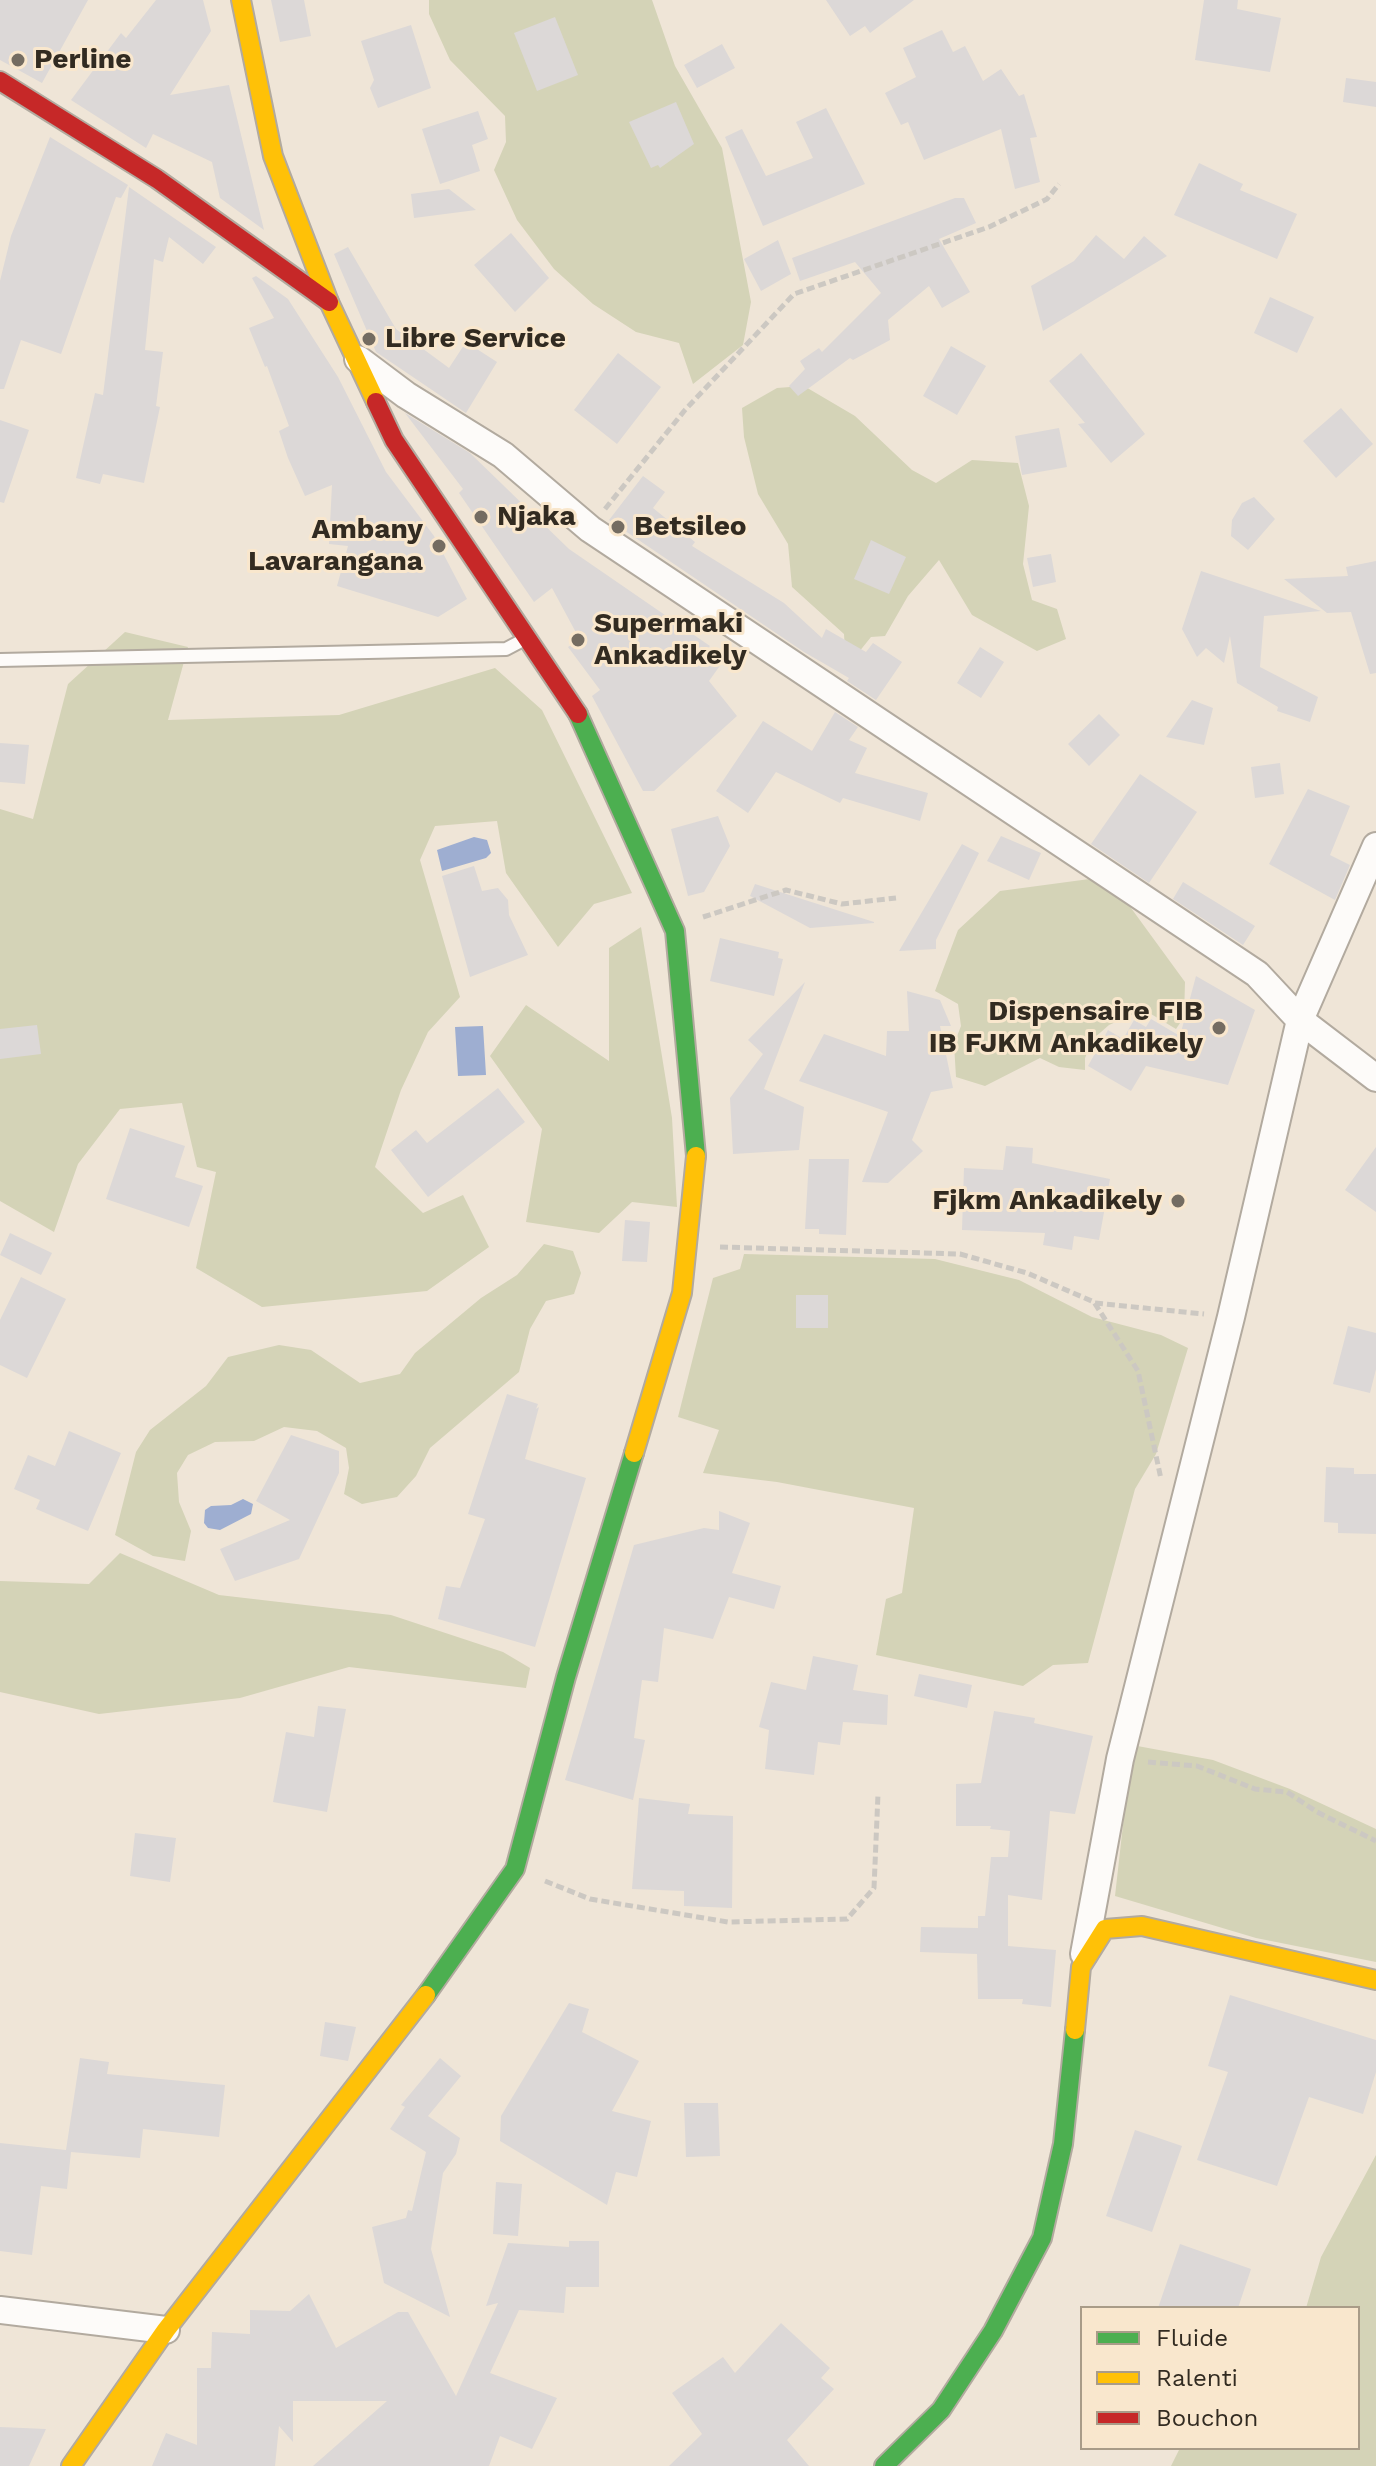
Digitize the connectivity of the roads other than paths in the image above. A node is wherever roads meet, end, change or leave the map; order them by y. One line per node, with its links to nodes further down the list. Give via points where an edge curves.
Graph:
1 (241, 0): 3 (main road, via 273,156)
2 (0, 81): 3 (main road, via 157,179)
3 (329, 302): 4 (main road)
4 (357, 358): 5 (main road, via 394,440); 8 (street, via 503,455 590,529 1257,974)
5 (527, 637): 6 (lane, via 506,649); 13 (main road, via 575,708 675,931 697,1145 682,1293 566,1677 515,1869 453,1960)
6 (0, 660)
7 (1376, 846): 8 (street)
8 (1300, 1020): 9 (street); 10 (street, via 1120,1759)
9 (1376, 1078)
10 (1081, 1967): 11 (main road, via 1105,1929 1142,1926); 15 (main road, via 1063,2144 1042,2238 993,2331 941,2410)
11 (1376, 1980)
12 (0, 2310): 13 (street)
13 (166, 2330): 14 (main road)
14 (71, 2466)
15 (884, 2466)

